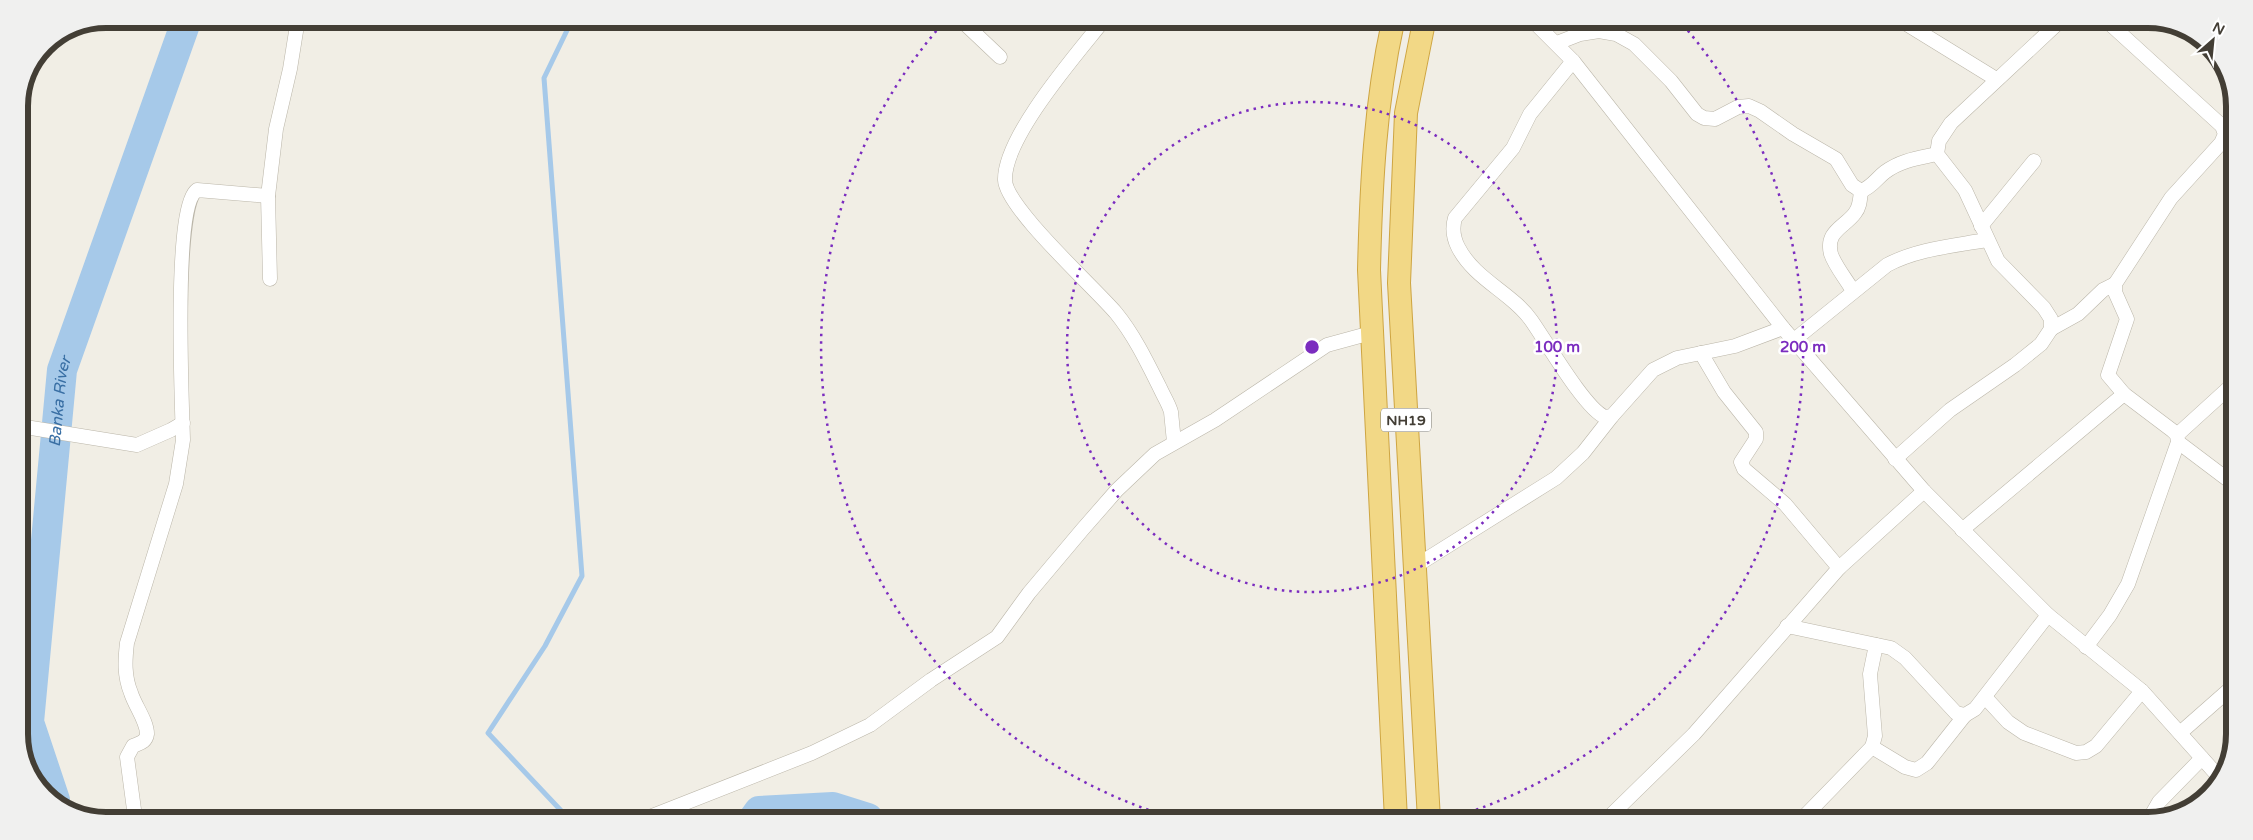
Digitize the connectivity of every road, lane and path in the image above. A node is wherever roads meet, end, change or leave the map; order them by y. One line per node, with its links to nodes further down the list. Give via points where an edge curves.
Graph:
1 (297, 28): 19 (street, via 276,129)
2 (969, 28): 11 (street)
3 (1097, 28): 35 (street, via 1059,75 1025,125 1006,168 1005,182 1011,197 1058,254 1116,313 1141,350 1170,410)
4 (1392, 28): 26 (highway, NH19, via 1376,115 1372,170)
5 (1423, 28): 40 (highway, NH19, via 1406,113 1399,284)
6 (1541, 28): 10 (street)
7 (1913, 28): 13 (street)
8 (2052, 28): 13 (street)
9 (2114, 28): 14 (street)
10 (1557, 43): 12 (street); 18 (street, via 1580,34 1616,34 1634,44 1671,81 1697,114 1715,119 1738,107 1749,106 1760,111 1836,159 1852,185)
11 (1000, 58)
12 (1574, 61): 24 (street); 31 (street, via 1530,114 1513,148 1455,218 1452,228 1458,248 1479,274 1529,317 1601,416)
13 (1996, 78): 16 (street, via 1951,122 1938,141)
14 (2225, 130)
15 (2225, 139): 22 (street, via 2170,198)
16 (1937, 154): 18 (street, via 1897,164 1870,188); 20 (street, via 1965,190)
17 (2034, 161): 20 (street)
18 (1861, 191): 23 (street, via 1855,213 1835,230 1831,238 1831,253)
19 (268, 196): 21 (street); 32 (street, via 197,190 192,196 184,235 180,292)
20 (1984, 233): 23 (street, via 1902,257 1886,265); 25 (street, via 1998,261 2044,308 2051,319)
21 (270, 278)
22 (2115, 284): 25 (street, via 2102,290 2078,314); 30 (street, via 2115,292 2127,319 2108,375)
23 (1853, 291): 27 (street)
24 (1783, 328): 27 (street); 28 (street, via 1735,346)
25 (2051, 329): 36 (street, via 2034,349 1950,410)
26 (1371, 333): 35 (street, via 1327,345 1215,420); 56 (highway, NH19)
27 (1794, 340): 36 (street)
28 (1701, 353): 31 (street, via 1677,358 1653,370); 41 (street, via 1724,392 1756,432 1756,440 1741,462 1744,469 1784,504)
29 (2225, 392): 34 (street)
30 (2124, 394): 34 (street); 39 (street)
31 (1612, 416): 40 (street, via 1583,453 1556,478)
32 (183, 423): 33 (street, via 137,445); 54 (street, via 176,484 131,628 125,660 130,692 147,736 143,742 133,746 127,757)
33 (28, 428)
34 (2178, 439): 37 (street); 45 (street, via 2128,584)
35 (1174, 442): 55 (street, via 1155,454 1117,490 996,637 852,735 812,754)
36 (1895, 459): 38 (street)
37 (2226, 478)
38 (1924, 491): 39 (street); 41 (street)
39 (1962, 530): 42 (street)
40 (1414, 568): 57 (highway, NH19)
41 (1839, 568): 43 (street)
42 (2048, 615): 45 (street); 48 (street)
43 (1787, 626): 44 (street); 58 (street, via 1694,734)
44 (1876, 645): 49 (street, via 1890,648 1906,658 1956,713); 51 (street, via 1870,674 1875,736)
45 (2086, 647): 46 (street)
46 (2142, 691): 48 (street, via 2096,746 2076,753 2024,733 2008,722); 50 (street)
47 (2226, 693): 50 (street)
48 (1985, 696): 49 (street, via 1975,709)
49 (1965, 715): 51 (street, via 1927,763 1916,770 1904,767)
50 (2180, 733): 52 (street)
51 (1872, 747): 59 (street)
52 (2202, 758): 53 (street); 60 (street)
53 (2215, 773)
54 (134, 812)
55 (662, 812)
56 (1396, 812)
57 (1429, 812)
58 (1614, 812)
59 (1809, 812)
60 (2154, 812)

